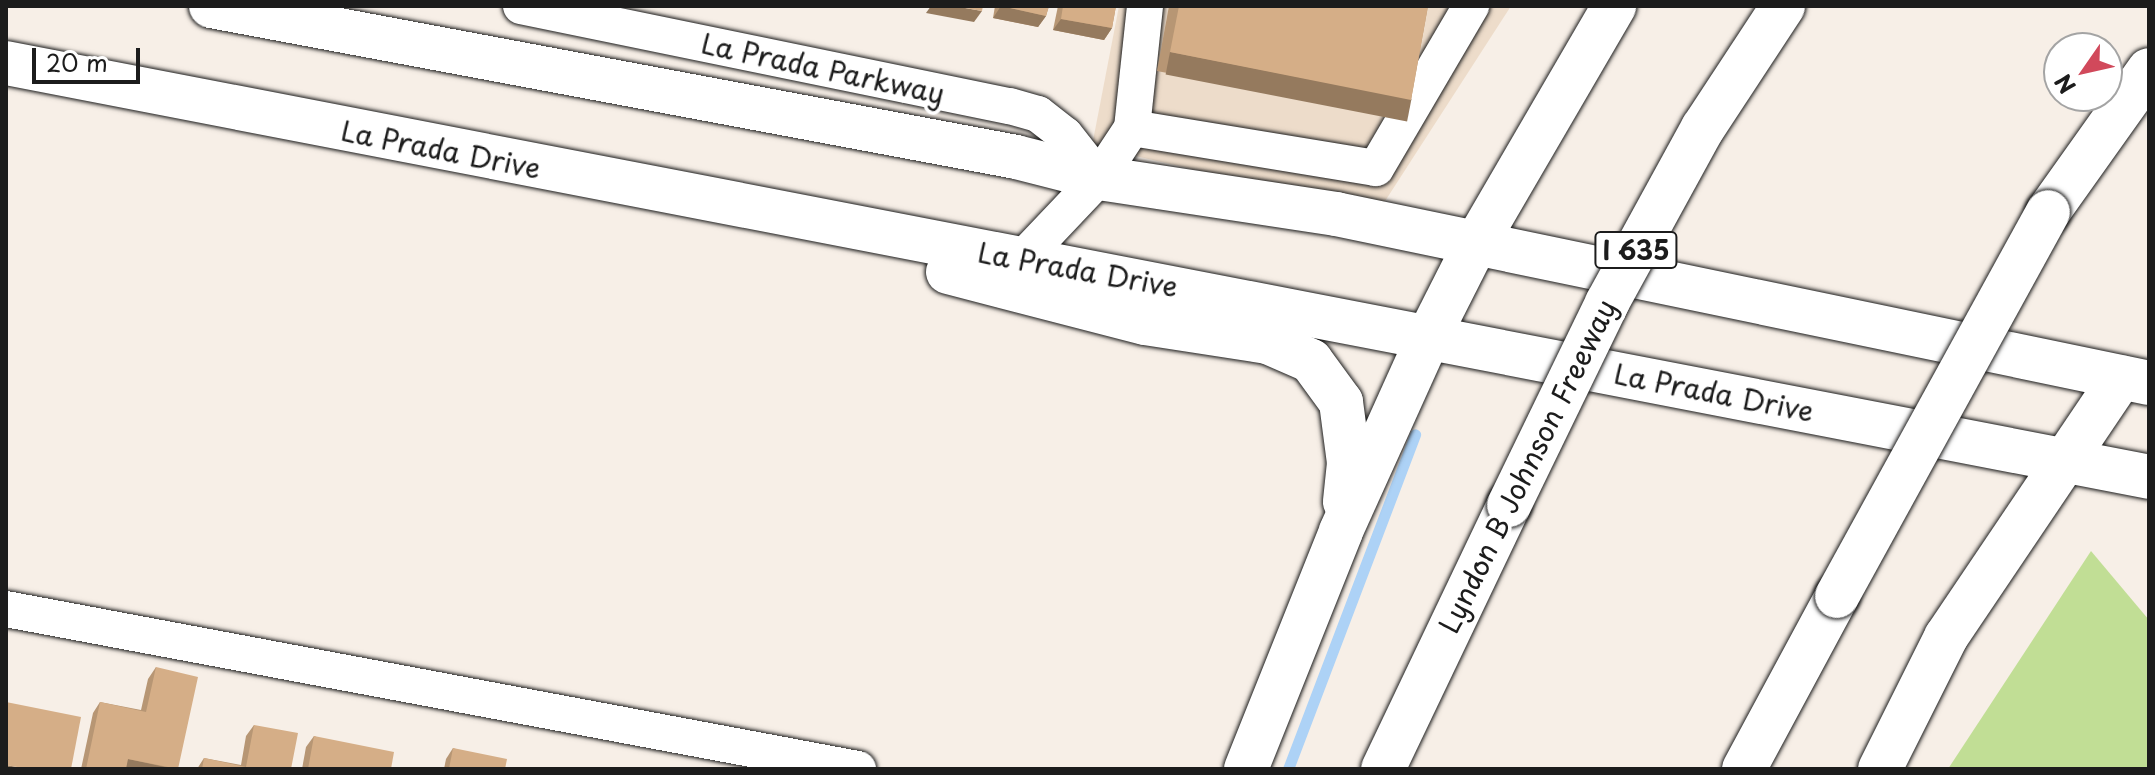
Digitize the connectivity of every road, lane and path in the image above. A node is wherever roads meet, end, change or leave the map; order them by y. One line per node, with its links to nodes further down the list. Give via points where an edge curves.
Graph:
1 (211, 6): 12 (main road, via 1001,154)
2 (521, 6): 12 (street, La Prada Parkway, via 1038,114 1065,135)
3 (1145, 6): 11 (street)
4 (1471, 6): 11 (street, via 1376,168)
5 (1614, 6): 14 (main road)
6 (1783, 6): 24 (main road, Lyndon B Johnson Freeway / I 635, bridge, via 1696,141 1607,303)
7 (6, 63): 13 (main road, La Prada Drive)
8 (2149, 70): 10 (main road)
9 (2149, 88): 10 (main road)
10 (2110, 125): 25 (main road, bridge, via 2048,212)
11 (1132, 128): 12 (street)
12 (1099, 178): 14 (main road, via 1336,214); 15 (street)
13 (858, 231): 15 (main road, La Prada Drive); 20 (main road, via 938,270 1145,323 1268,342 1311,361 1341,402 1349,463)
14 (1474, 247): 16 (main road); 17 (main road)
15 (1023, 258): 16 (main road, La Prada Drive)
16 (1429, 336): 18 (main road, La Prada Drive); 20 (main road)
17 (2135, 381): 18 (main road)
18 (2063, 461): 19 (main road, La Prada Drive); 26 (main road, via 1946,637)
19 (2149, 477)
20 (1341, 531): 23 (main road)
21 (6, 609): 22 (street)
22 (858, 769)
23 (1246, 769)
24 (1383, 769)
25 (1744, 769)
26 (1880, 769)

